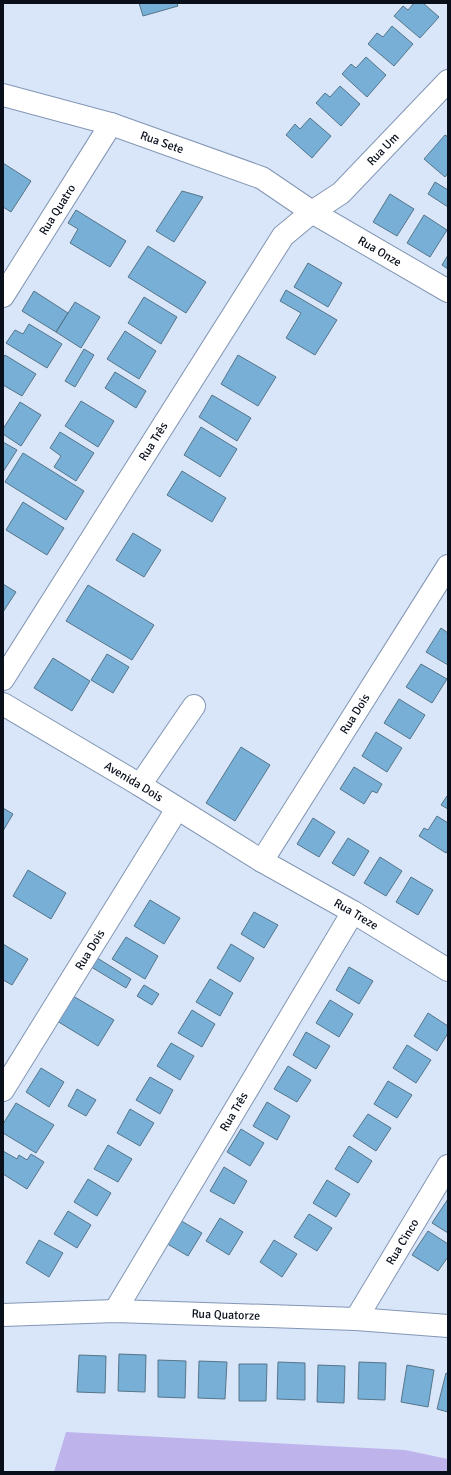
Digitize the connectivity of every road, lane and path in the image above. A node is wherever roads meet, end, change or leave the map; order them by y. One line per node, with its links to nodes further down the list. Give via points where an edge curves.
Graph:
1 (448, 81): 4 (street, Rua Um, via 341,194)
2 (3, 95): 3 (street, Rua Sete)
3 (111, 124): 4 (street, Rua Sete, via 262,178); 6 (street, Rua Quatro)
4 (312, 212): 5 (street, Rua Onze); 8 (street, Rua Três, via 283,236)
5 (448, 291)
6 (3, 296)
7 (448, 566): 13 (street, Rua Dois)
8 (3, 679)
9 (3, 704): 11 (street, Avenida Dois)
10 (194, 706): 11 (street)
11 (140, 785): 12 (street, Avenida Dois)
12 (177, 809): 13 (street, Avenida Dois); 16 (street, Rua Dois)
13 (262, 861): 14 (street, Rua Treze)
14 (353, 912): 15 (street, Rua Treze); 18 (street, Rua Três)
15 (445, 961)
16 (3, 1090)
17 (448, 1166): 20 (street, Rua Cinco)
18 (115, 1311): 19 (street, Rua Quatorze); 20 (street, Rua Quatorze)
19 (3, 1314)
20 (356, 1319): 21 (street, Rua Quatorze)
21 (448, 1326)

